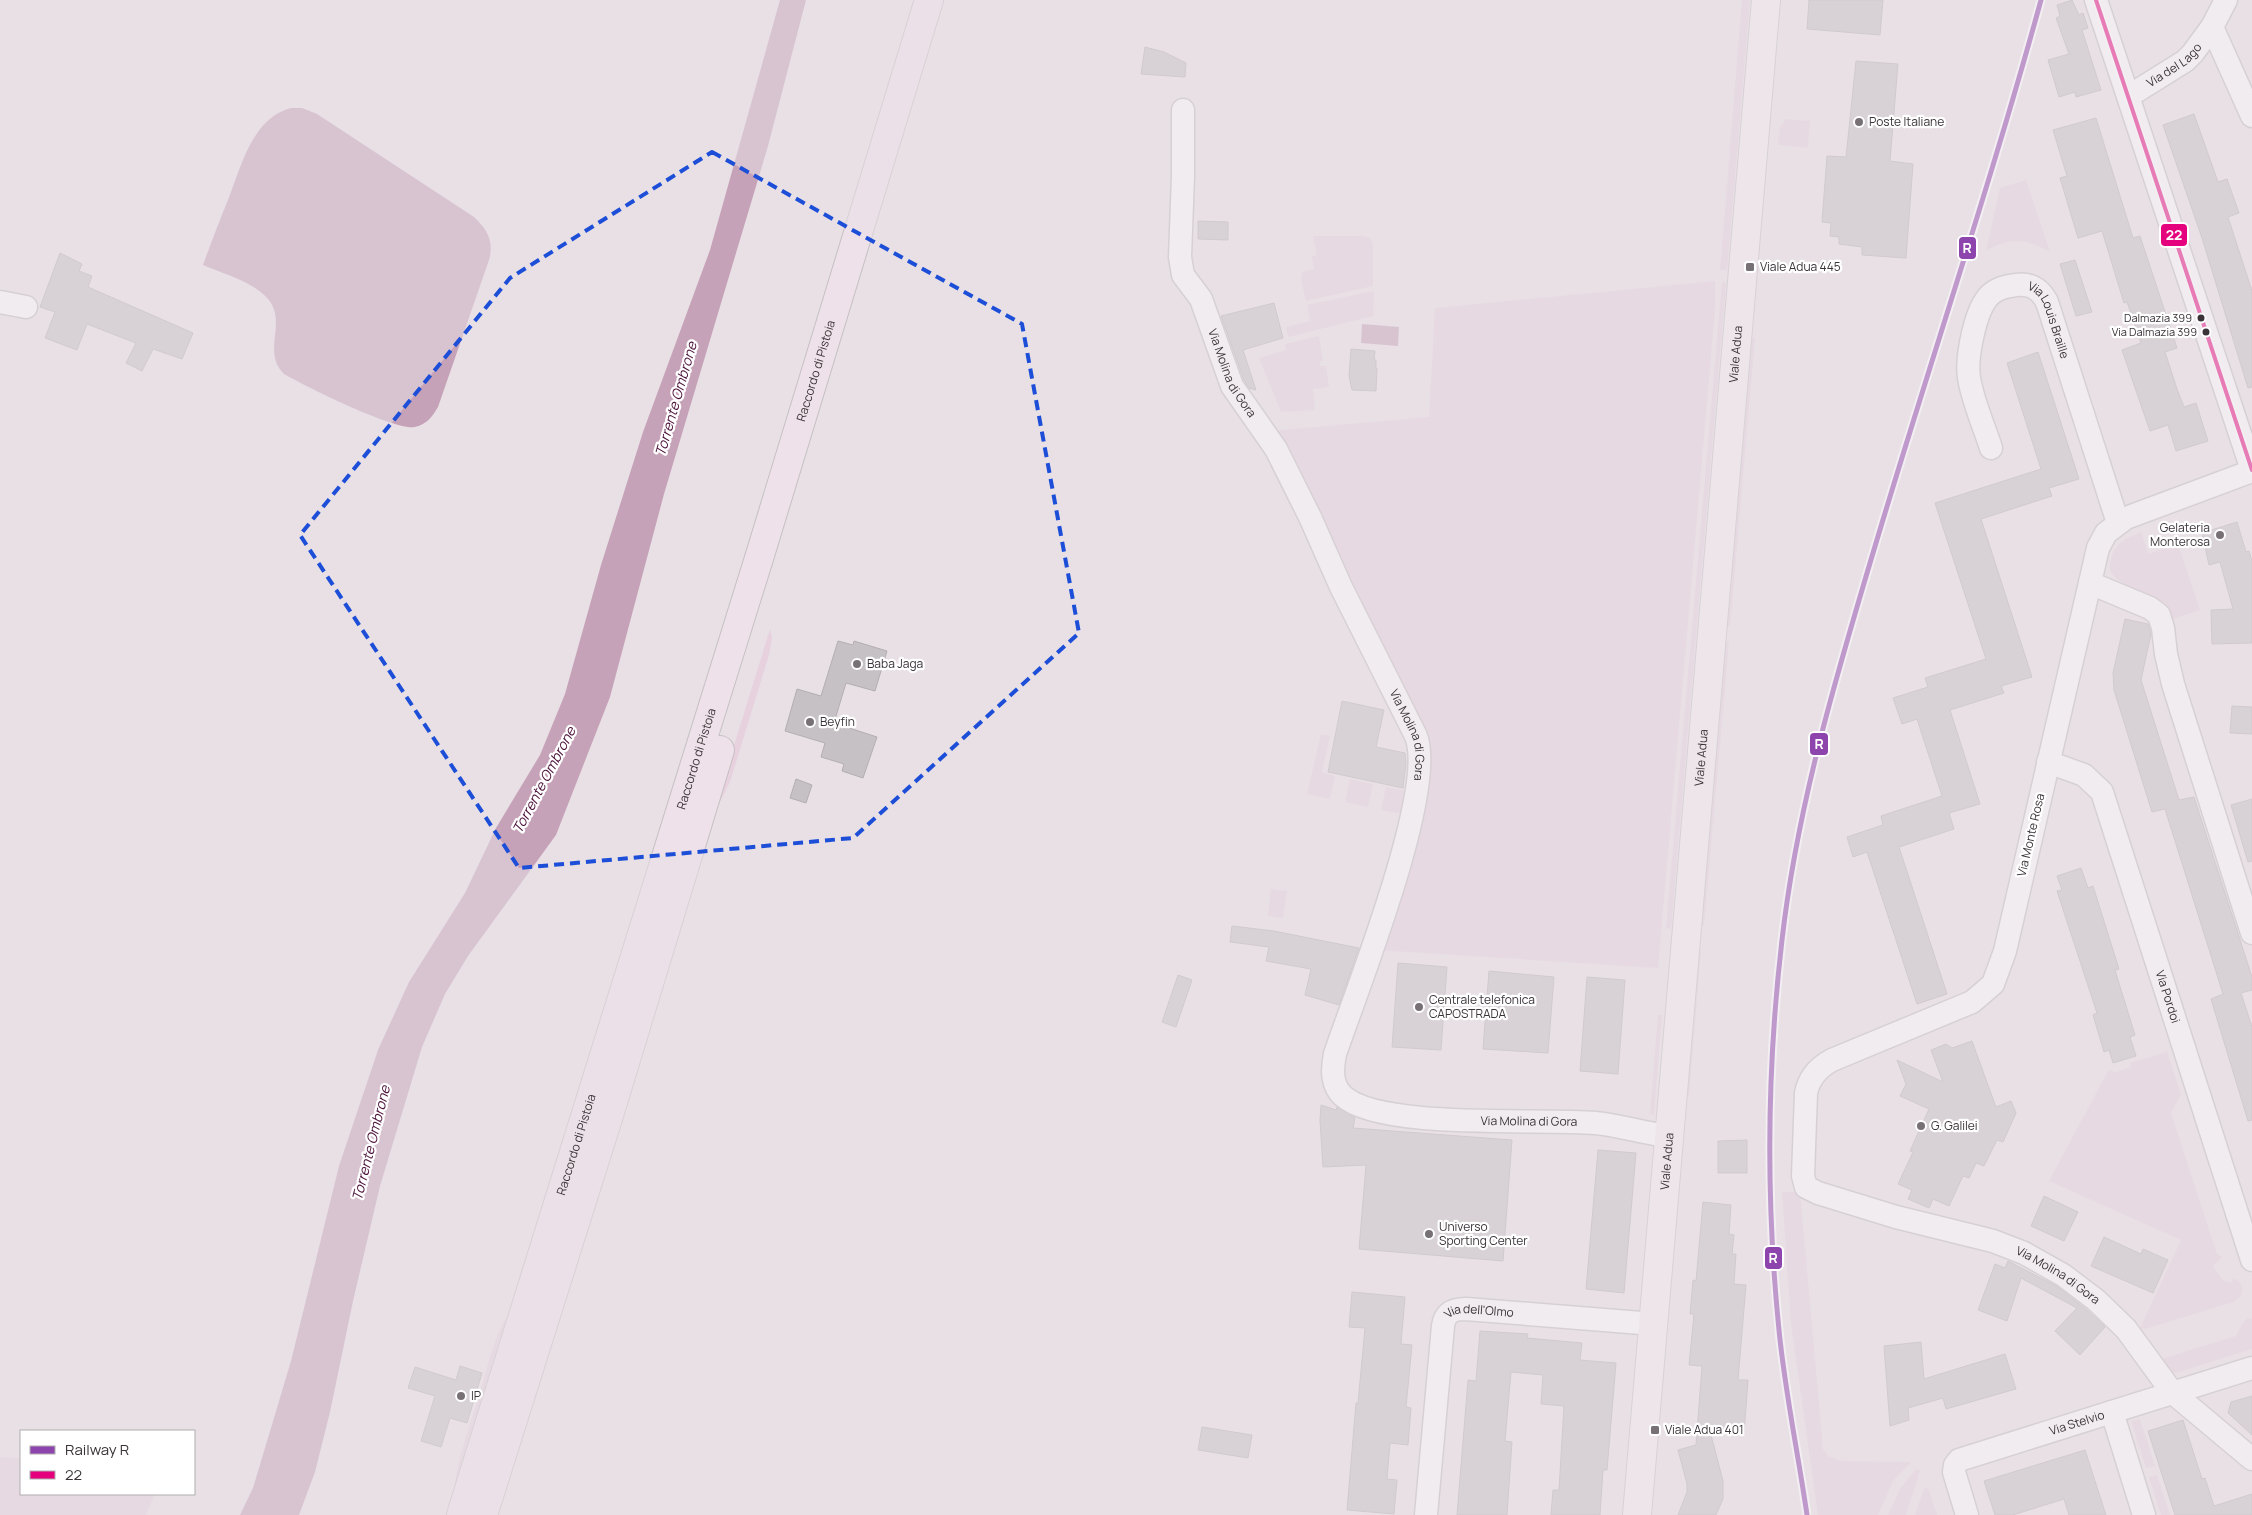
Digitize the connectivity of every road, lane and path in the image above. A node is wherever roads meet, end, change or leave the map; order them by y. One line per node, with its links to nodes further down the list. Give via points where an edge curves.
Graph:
1 (929, 0): 26 (highway, Raccordo di Pistoia)
2 (949, 0): 27 (highway, Raccordo di Pistoia, via 610,1112)
3 (1766, 0): 18 (main road, Viale Adua)
4 (2096, 0): 7 (street)
5 (2226, 0): 6 (street, Via del Lago)
6 (2212, 27): 7 (street, Via del Lago, via 2185,61); 9 (street, Via del Lago)
7 (2129, 96): 13 (street)
8 (1183, 110): 18 (street, Via Molina di Gora, via 1180,257 1183,274 1202,299 1232,386 1276,449 1420,750 1418,782 1405,845 1335,1054 1332,1070 1336,1087 1344,1098 1352,1102 1403,1116 1591,1123)
9 (2252, 116)
10 (0, 302): 11 (street)
11 (26, 308)
12 (1991, 448): 14 (street, Via Louis Braille, via 1970,381 1971,346 1982,308 1993,293 2016,285 2031,286 2038,289 2047,302)
13 (2252, 470): 14 (street, Via Monte Rosa)
14 (2118, 523): 15 (street, Via Monte Rosa, via 2101,540)
15 (2090, 583): 16 (street, Via Monte Rosa); 17 (street, via 2150,608 2162,620 2173,684)
16 (2048, 762): 19 (street, Via Monte Rosa, via 2005,951 1993,984 1967,1005 1832,1060 1816,1071 1806,1093 1803,1176); 20 (street, Via Pordoi, via 2084,775 2102,792)
17 (2252, 933)
18 (1670, 1136): 21 (main road, Viale Adua)
19 (1806, 1187): 23 (street, Via Molina di Gora, via 1896,1216 1993,1241 2046,1264 2112,1314)
20 (2252, 1260)
21 (1654, 1324): 28 (street, Via dell'Olmo, via 1466,1310 1449,1312 1443,1326); 29 (main road, Viale Adua)
22 (2252, 1368): 23 (street, Via Stelvio)
23 (2172, 1392): 24 (street, Via Stelvio); 25 (street, Via Molina di Gora)
24 (2112, 1412): 30 (street, Via Stelvio, via 1959,1460 1954,1472); 31 (street)
25 (2252, 1459)
26 (461, 1515)
27 (483, 1515)
28 (1426, 1515)
29 (1637, 1515)
30 (1968, 1515)
31 (2144, 1515)

